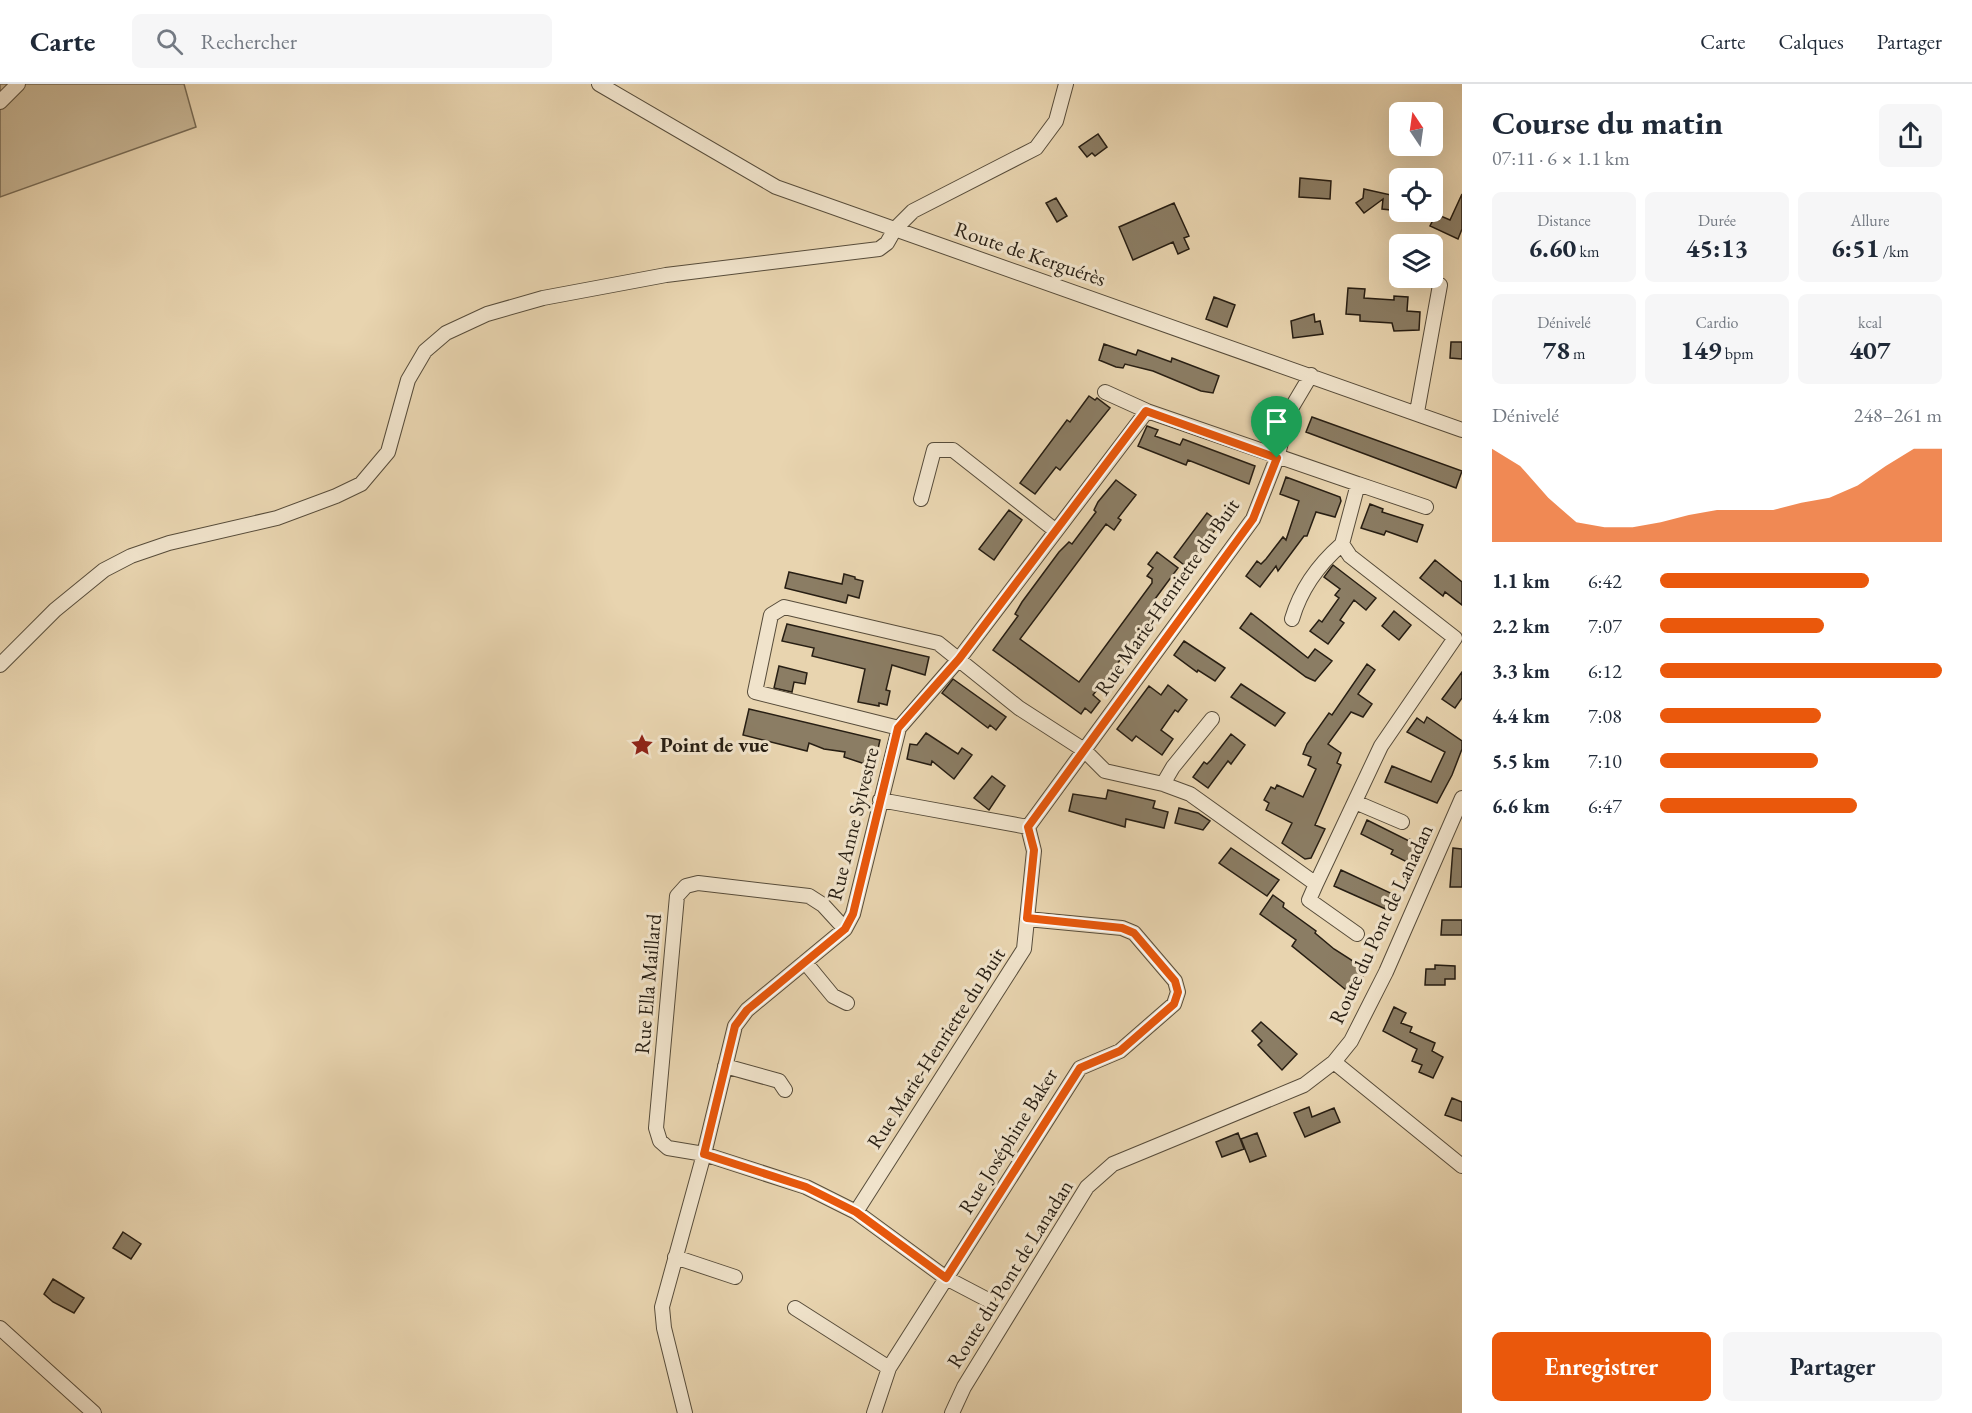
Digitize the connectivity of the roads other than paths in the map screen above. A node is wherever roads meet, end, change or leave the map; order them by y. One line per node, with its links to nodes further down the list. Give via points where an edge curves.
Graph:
1 (18, 84): 4 (street)
2 (599, 84): 5 (street, Route de Kerguérès, via 776,187)
3 (1066, 84): 5 (street, via 1056,121 1036,148 913,211)
4 (0, 102)
5 (895, 229): 7 (street, Route de Kerguérès); 20 (street, via 887,243 870,251 666,275 543,298 487,314 446,333 426,351 408,380 388,452 361,484 277,518 169,543 104,570 55,610)
6 (1439, 288): 10 (street)
7 (1311, 375): 10 (street, Route de Kerguérès); 12 (street, Rue Marie-Henriette du Buit, via 1289,412)
8 (1105, 392): 9 (street)
9 (1146, 411): 12 (street); 16 (street, Rue Anne Sylvestre)
10 (1417, 412): 11 (street, Route de Kerguérès)
11 (1462, 430)
12 (1277, 458): 13 (street); 23 (street, Rue Marie-Henriette du Buit, via 1253,519)
13 (1358, 484): 15 (street); 17 (street)
14 (921, 499): 16 (street, via 934,450 953,450)
15 (1426, 507)
16 (1056, 531): 19 (street, Rue Anne Sylvestre)
17 (1342, 544): 18 (street, via 1299,593); 27 (street, via 1350,556 1455,638 1382,746)
18 (1292, 619)
19 (959, 659): 22 (street, Rue Anne Sylvestre); 22 (street, via 938,643 795,609 784,607 771,615 754,692); 23 (street, via 1019,708)
20 (0, 665)
21 (1212, 719): 24 (street)
22 (898, 728): 26 (street, Rue Anne Sylvestre)
23 (1084, 750): 24 (street, via 1105,771); 29 (street, Rue Marie-Henriette du Buit)
24 (1163, 784): 30 (street, via 1190,794)
25 (1462, 798): 36 (street, Route du Pont de Lanadan, via 1386,972 1351,1041)
26 (880, 800): 29 (street); 32 (street, Rue Anne Sylvestre, via 853,914)
27 (1355, 802): 28 (street); 30 (street)
28 (1402, 822)
29 (1028, 827): 31 (street, Rue Marie-Henriette du Buit, via 1034,850)
30 (1316, 884): 33 (street, via 1309,900)
31 (1027, 918): 41 (street, Rue Marie-Henriette du Buit, via 1024,949); 44 (street, Rue Joséphine Baker, via 1122,928 1134,933 1175,981 1178,992 1174,1004 1120,1051 1080,1068)
32 (845, 929): 34 (street, Rue Anne Sylvestre); 39 (street, Rue Ella Maillard, via 809,896 698,883 687,886 677,896 656,1128 660,1142 668,1148)
33 (1358, 934)
34 (805, 962): 35 (street, via 833,996); 37 (street, Rue Anne Sylvestre, via 747,1010 735,1026)
35 (847, 1004)
36 (1334, 1062): 40 (street); 52 (street, Route du Pont de Lanadan, via 1304,1085 1113,1164 1087,1187 964,1387)
37 (725, 1066): 38 (street, via 779,1081); 39 (street, Rue Anne Sylvestre)
38 (785, 1090)
39 (704, 1154): 41 (street, via 806,1187); 42 (street, Rue Anne Sylvestre)
40 (1462, 1166)
41 (856, 1212): 44 (street)
42 (675, 1257): 43 (street); 50 (street, Rue Anne Sylvestre, via 662,1308)
43 (735, 1277)
44 (946, 1278): 45 (street); 48 (street, Rue Joséphine Baker)
45 (988, 1300)
46 (795, 1308): 48 (street)
47 (0, 1328): 49 (street)
48 (889, 1368): 51 (street, Rue Joséphine Baker)
49 (94, 1413)
50 (685, 1413)
51 (874, 1413)
52 (952, 1413)

